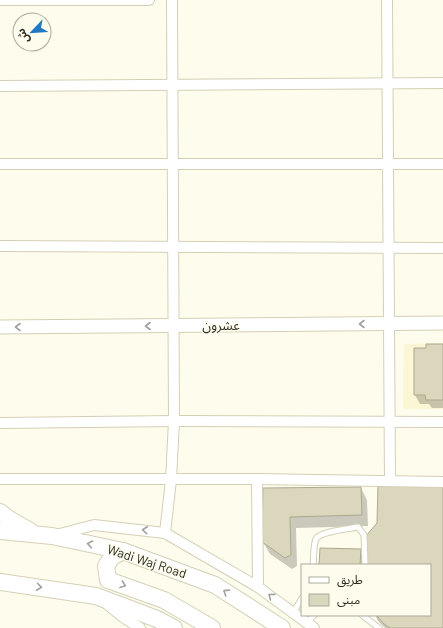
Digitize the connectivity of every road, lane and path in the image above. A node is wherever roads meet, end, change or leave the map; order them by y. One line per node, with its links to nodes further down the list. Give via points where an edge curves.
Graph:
1 (0, 0): 2 (street)
2 (149, 0)
3 (172, 0): 7 (street)
4 (387, 0): 6 (street)
5 (443, 83): 6 (street)
6 (388, 84): 7 (street); 11 (street)
7 (172, 85): 8 (street); 10 (street)
8 (0, 86)
9 (0, 164): 10 (street)
10 (173, 164): 11 (street); 14 (street)
11 (388, 164): 12 (street); 15 (street)
12 (443, 164)
13 (0, 246): 14 (street)
14 (173, 247): 15 (street); 19 (street)
15 (388, 248): 16 (street); 18 (street)
16 (443, 248)
17 (443, 323): 18 (street, عشرون)
18 (389, 324): 19 (street, عشرون, one-way to 19); 22 (street)
19 (174, 326): 20 (street, عشرون, one-way to 20); 21 (street)
20 (0, 327)
21 (174, 421): 22 (street); 24 (street); 27 (street)
22 (389, 422): 23 (street); 28 (street)
23 (443, 422)
24 (0, 423)
25 (0, 479): 27 (street)
26 (257, 479): 27 (street); 28 (street); 38 (street)
27 (171, 480): 32 (street)
28 (390, 481): 29 (street)
29 (443, 482)
30 (0, 512): 33 (main road)
31 (0, 530): 33 (main road, Wadi Waj Road)
32 (165, 533): 33 (street, one-way to 33, via 94,525); 38 (street)
33 (44, 535): 34 (main road, Wadi Waj Road, one-way to 33)
34 (123, 551): 46 (main road, one-way to 46, via 112,557 106,566 108,580 164,600); 47 (main road, Wadi Waj Road, one-way to 34, via 215,585)
35 (313, 564): 36 (lane, via 316,538 322,534 358,527 364,535)
36 (365, 564)
37 (4, 585): 39 (main road, one-way to 39)
38 (258, 586): 41 (street, one-way to 38)
39 (96, 596): 44 (street); 45 (main road)
40 (301, 600): 41 (lane)
41 (293, 613): 43 (street)
42 (363, 616): 48 (lane)
43 (311, 622)
44 (140, 628)
45 (174, 628)
46 (212, 628)
47 (282, 628)
48 (379, 628)

